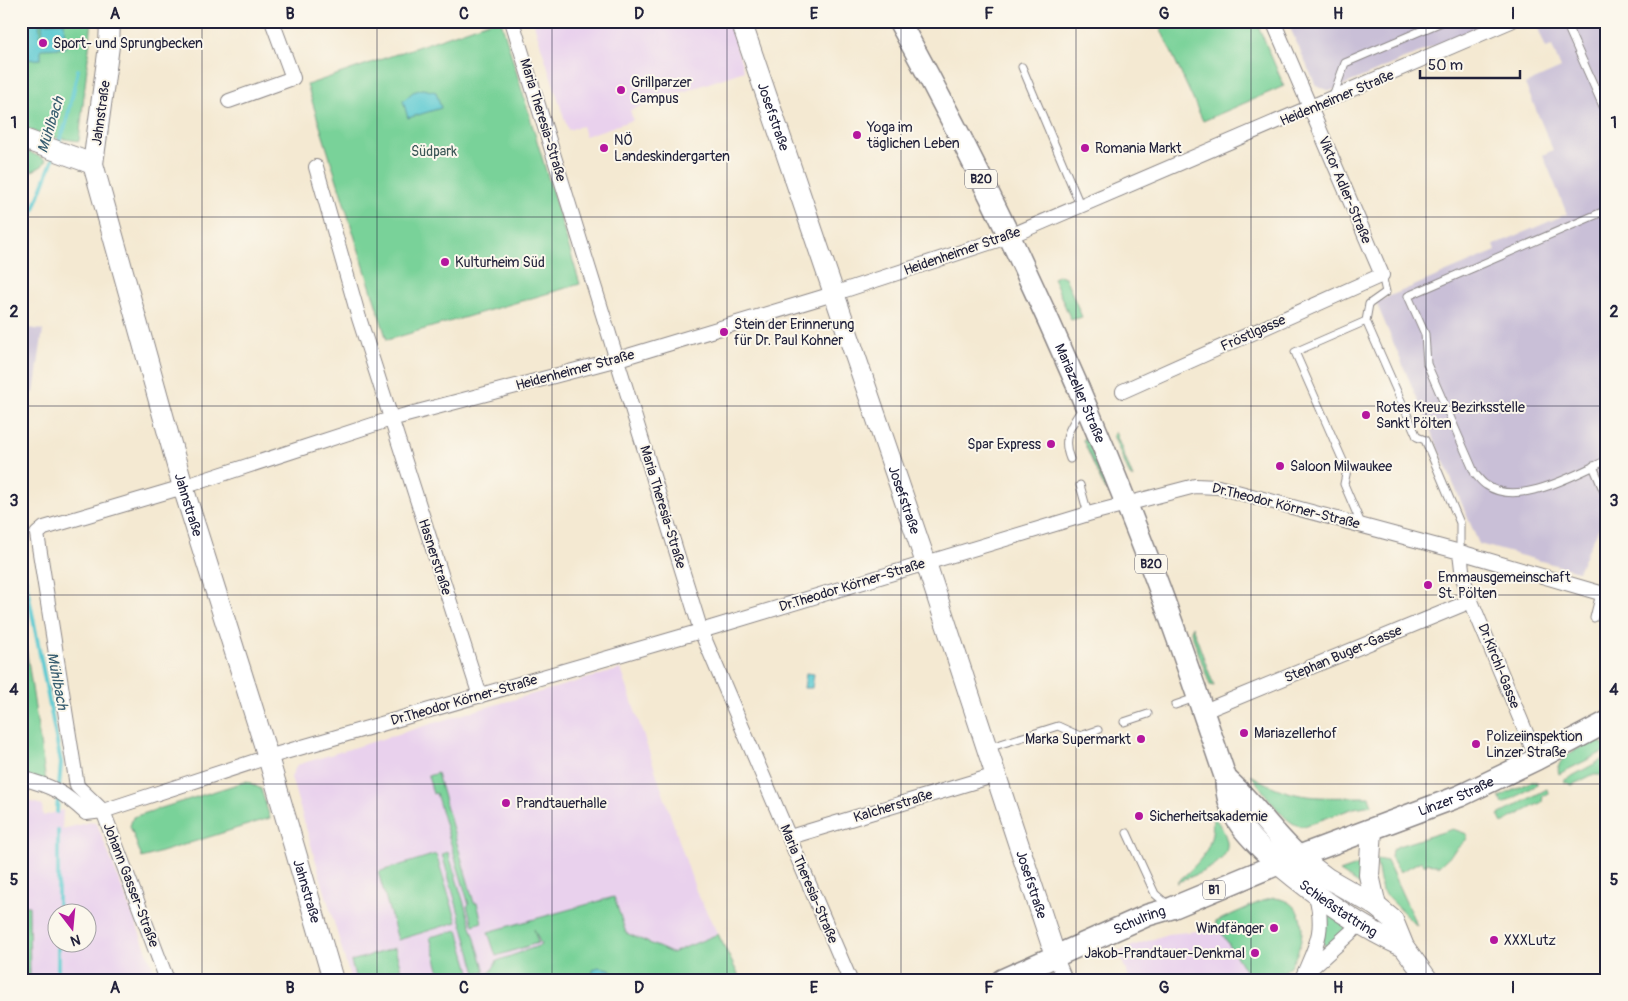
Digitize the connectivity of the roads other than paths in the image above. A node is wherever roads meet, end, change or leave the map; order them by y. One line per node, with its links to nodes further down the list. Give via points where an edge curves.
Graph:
1 (110, 21): 16 (street, Jahnstraße, via 110,46)
2 (272, 21): 11 (street, via 293,78)
3 (512, 21): 24 (street, Maria Theresia-Straße)
4 (741, 21): 22 (street, Josefstraße)
5 (899, 21): 20 (main road, Mariazeller Straße / B20)
6 (1274, 21): 13 (street, Viktor Adler-Straße)
7 (1444, 21): 12 (lane, via 1345,63)
8 (1511, 21): 12 (street, Heidenheimer Straße)
9 (1565, 21): 14 (lane)
10 (1022, 67): 18 (lane)
11 (229, 101)
12 (1331, 101): 13 (street, Heidenheimer Straße)
13 (1311, 109): 18 (street, Heidenheimer Straße); 21 (street, Viktor Adler-Straße)
14 (1607, 116)
15 (21, 138): 16 (street)
16 (93, 164): 32 (street, Jahnstraße)
17 (316, 167): 27 (street)
18 (1081, 206): 20 (street, Heidenheimer Straße)
19 (1607, 210): 30 (lane, via 1408,296 1425,334 1427,364 1475,474 1486,485 1515,494 1532,492)
20 (1010, 236): 22 (street, Heidenheimer Straße); 26 (main road, Mariazeller Straße / B20)
21 (1382, 276): 23 (lane, via 1386,292 1369,304); 25 (street, Fröstlgasse)
22 (832, 294): 24 (street, Heidenheimer Straße); 39 (street, Josefstraße)
23 (1366, 320): 36 (lane, via 1295,352 1347,470 1344,484); 38 (lane, via 1417,437 1424,440 1460,523)
24 (618, 358): 27 (street, Heidenheimer Straße); 43 (street, Maria Theresia-Straße)
25 (1124, 391)
26 (1086, 403): 28 (lane, via 1067,432 1065,443); 34 (main road, Mariazeller Straße / B20)
27 (391, 419): 32 (street, Heidenheimer Straße); 44 (street, Hasnerstraße)
28 (1070, 459)
29 (1607, 460): 30 (lane)
30 (1593, 466): 33 (lane)
31 (1080, 485): 35 (lane)
32 (183, 487): 37 (street, Heidenheimer Straße, via 44,528); 52 (street, Jahnstraße)
33 (1607, 498)
34 (1127, 503): 35 (street, Dr.Theodor Körner-Straße); 36 (street, Dr.Theodor Körner-Straße, via 1207,486); 46 (main road, Mariazeller Straße / B20)
35 (1088, 514): 39 (street, Dr.Theodor Körner-Straße)
36 (1362, 526): 38 (street, Dr.Theodor Körner-Straße)
37 (37, 534): 56 (street, Johann Gasser-Straße, via 77,786)
38 (1460, 552): 40 (street, Dr.Theodor Körner-Straße); 41 (street, Dr.Kirchl-Gasse, via 1463,578)
39 (926, 563): 43 (street, Dr.Theodor Körner-Straße); 51 (street, Josefstraße)
40 (1603, 594): 42 (lane)
41 (1471, 601): 46 (street, Stephan Buger-Gasse); 53 (street, Dr.Kirchl-Gasse)
42 (1594, 618)
43 (701, 631): 44 (street, Dr.Theodor Körner-Straße); 59 (street, Maria Theresia-Straße)
44 (480, 696): 52 (street, Dr.Theodor Körner-Straße)
45 (1175, 705): 46 (lane)
46 (1205, 705): 60 (main road, Mariazeller Straße / B20, via 1226,779 1226,797 1238,820 1252,840)
47 (1148, 714): 48 (lane)
48 (1124, 722)
49 (1606, 722): 53 (main road, Linzer Straße / B1)
50 (1098, 730): 51 (lane, via 1080,736 1058,726)
51 (986, 748): 54 (street, Josefstraße)
52 (268, 757): 56 (street, Dr.Theodor Körner-Straße); 69 (street, Jahnstraße)
53 (1537, 759): 57 (main road, Linzer Straße / B1, via 1460,796)
54 (996, 774): 59 (street, Kalcherstraße); 66 (street, Josefstraße)
55 (21, 778): 56 (street, via 66,794 86,813)
56 (103, 811): 68 (street, Johann Gasser-Straße)
57 (1372, 830): 60 (main road, Linzer Straße / B1); 62 (street, via 1368,875)
58 (1127, 833): 63 (lane, via 1155,894)
59 (790, 837): 70 (street, Maria Theresia-Straße)
60 (1288, 860): 61 (street, Schießstattring); 62 (street, Schießstattring); 63 (main road, Schulring / B1)
61 (1316, 895): 64 (street, Schießstattring); 67 (street, via 1321,919 1320,936)
62 (1376, 906): 65 (street, Schießstattring, via 1393,920)
63 (1172, 908): 66 (main road, Schulring / B1)
64 (1361, 923): 65 (street, Schießstattring); 67 (street)
65 (1404, 947): 73 (street, Schießstattring)
66 (1055, 955): 71 (main road, Schulring / B1); 72 (street, Josefstraße)
67 (1301, 978)
68 (167, 980)
69 (333, 980)
70 (850, 980)
71 (1002, 980)
72 (1065, 980)
73 (1428, 980)

